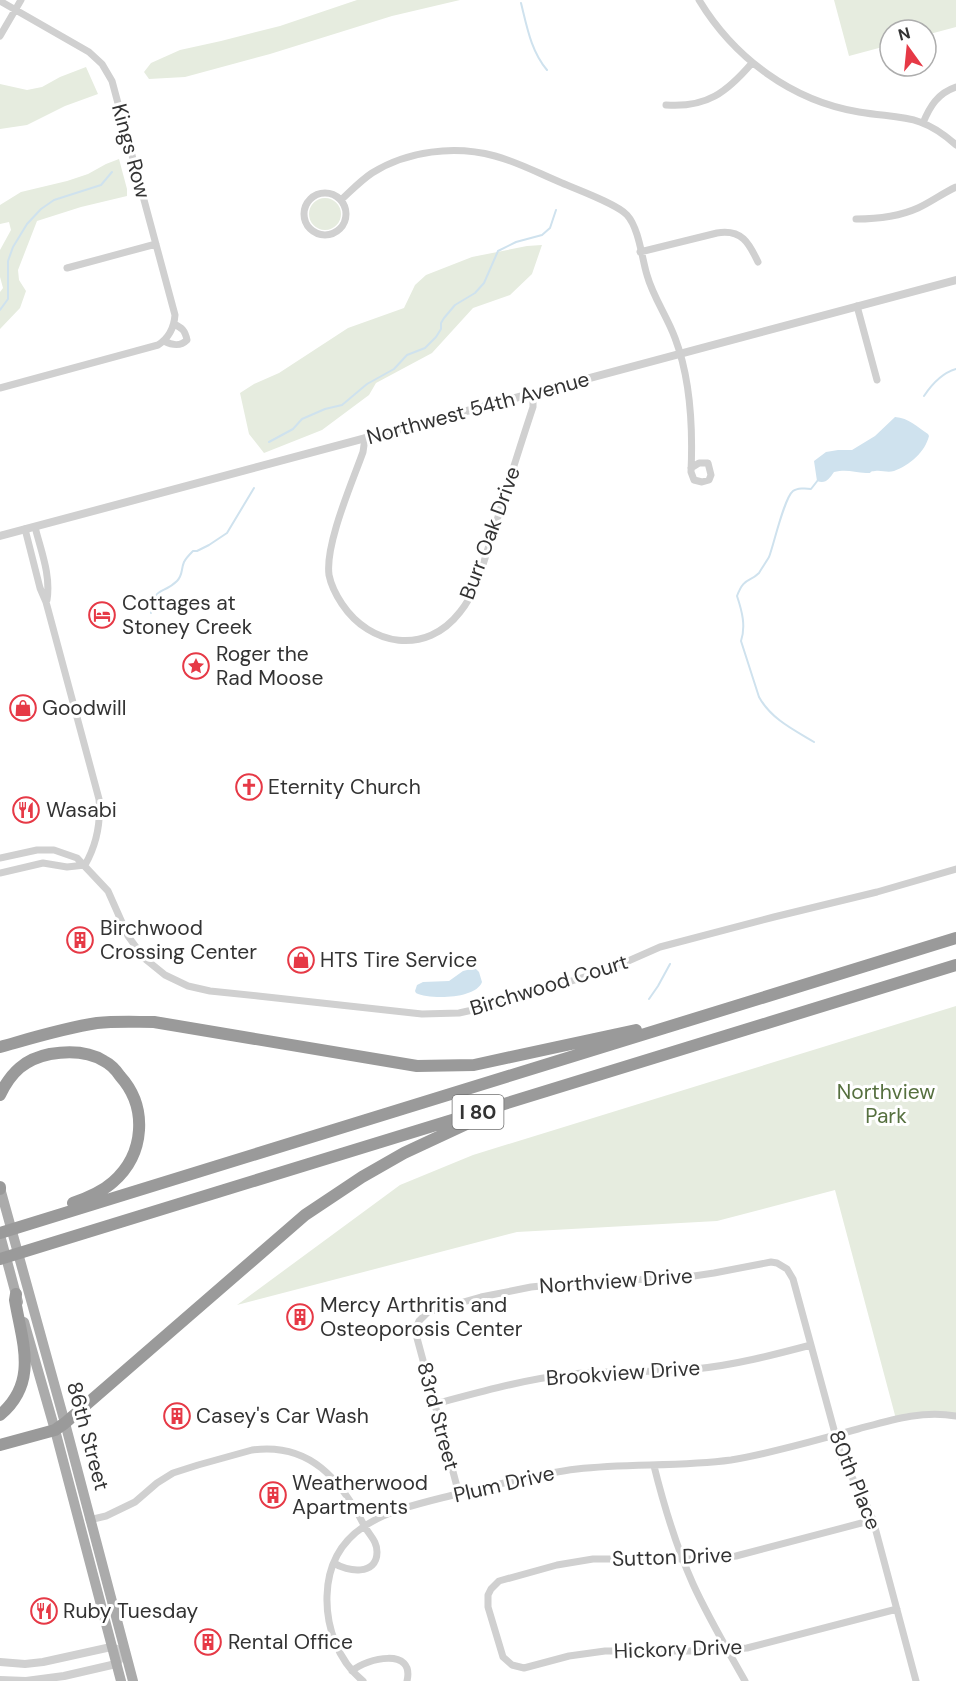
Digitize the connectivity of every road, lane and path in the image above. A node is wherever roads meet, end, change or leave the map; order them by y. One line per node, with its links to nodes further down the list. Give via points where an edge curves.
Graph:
1 (21, 0): 4 (street)
2 (699, 0): 6 (street, via 731,44)
3 (1, 1): 4 (street, Kings Row)
4 (15, 9): 5 (street); 14 (street, Kings Row, via 89,51 107,71)
5 (0, 36)
6 (752, 63): 8 (street, via 731,86 712,99); 9 (street, via 786,86 821,102)
7 (956, 87): 9 (street, via 931,105)
8 (666, 105)
9 (923, 123): 10 (street)
10 (956, 145)
11 (956, 187): 13 (street, via 903,213)
12 (341, 200): 12 (street, via 332,194 316,195 306,206 308,225 328,236 340,230 347,213); 15 (street, via 371,174 408,157 445,150 484,153 622,210 631,221)
13 (856, 219)
14 (156, 244): 17 (street); 20 (street, Kings Row, via 174,308)
15 (640, 252): 16 (street, via 729,232 748,242); 22 (street)
16 (758, 262)
17 (67, 268)
18 (956, 280): 19 (street, Northwest 54th Avenue)
19 (857, 306): 22 (street, Northwest 54th Avenue); 23 (street)
20 (174, 324): 21 (street); 21 (street, Kings Row, via 183,328 187,340 176,345)
21 (164, 341): 24 (street)
22 (679, 353): 25 (street, Northwest 54th Avenue); 27 (street, via 691,419)
23 (877, 380)
24 (0, 388)
25 (533, 393): 26 (street, Northwest 54th Avenue); 26 (street, Burr Oak Drive, via 533,407 472,593 450,623 416,640 392,640 360,625 338,598 329,577 335,534)
26 (365, 438): 28 (street, Northwest 54th Avenue)
27 (691, 468)
28 (35, 526): 29 (street, Northwest 54th Avenue); 31 (street, via 48,576)
29 (25, 529): 30 (street, Northwest 54th Avenue); 31 (street)
30 (0, 536)
31 (46, 602): 33 (street, via 99,799 97,837)
32 (0, 858): 33 (street, Birchwood Court, via 54,850 77,858)
33 (85, 866): 34 (street, Birchwood Court, via 108,891 139,952 182,984 239,994 440,1014 495,1005 610,969 660,947); 35 (street, via 43,863)
34 (956, 869)
35 (0, 873)
36 (956, 938): 38 (highway, I 80)
37 (956, 965): 41 (highway, I 80)
38 (716, 1012): 39 (highway, via 474,1065 417,1066 154,1022 97,1023); 43 (highway, I 80)
39 (0, 1047)
40 (0, 1095): 43 (highway, via 9,1078 37,1056 71,1052 94,1057 114,1069 133,1094 140,1135 132,1159 102,1191)
41 (520, 1099): 44 (highway, I 80); 52 (highway, via 404,1153 305,1215)
42 (1, 1191): 52 (main road, 86th Street)
43 (0, 1234): 46 (main road, 86th Street)
44 (0, 1261)
45 (765, 1263): 47 (street, Northview Drive, via 687,1277 531,1287); 48 (street, 80th Place, via 783,1265 791,1273)
46 (16, 1291): 50 (highway, via 25,1369 15,1399); 52 (main road, 86th Street)
47 (433, 1310): 49 (street, 83rd Street, via 423,1316 416,1333)
48 (811, 1345): 49 (street, Brookview Drive, via 697,1369 546,1378); 53 (street, 80th Place)
49 (435, 1404): 56 (street, 83rd Street)
50 (0, 1415)
51 (956, 1416): 53 (street, Plum Drive, via 908,1416)
52 (60, 1427): 54 (highway); 57 (main road, 86th Street); 59 (main road, 86th Street)
53 (835, 1435): 55 (street, Plum Drive, via 734,1459); 58 (street, 80th Place, via 842,1459)
54 (0, 1445)
55 (654, 1466): 56 (street, Plum Drive, via 551,1472); 61 (street)
56 (459, 1494): 60 (street, Plum Drive, via 395,1510)
57 (91, 1520): 59 (street); 60 (street, via 135,1502 179,1471 252,1450 270,1449 296,1454 327,1472 342,1488); 67 (main road, 86th Street)
58 (873, 1520): 61 (street, Sutton Drive, via 736,1556); 63 (street, 80th Place)
59 (79, 1523): 64 (main road, 86th Street)
60 (365, 1526): 62 (street, Plum Drive, via 343,1547); 62 (street, via 376,1543 373,1564 358,1570)
61 (682, 1559): 65 (street); 66 (street, Sutton Drive, via 593,1559 557,1564 499,1581 488,1596 488,1607)
62 (334, 1563): 70 (street, via 328,1581 328,1616 339,1650)
63 (897, 1609): 65 (street, Hickory Drive); 77 (street, 80th Place)
64 (111, 1647): 67 (street); 68 (street, via 44,1662); 69 (main road, 86th Street)
65 (728, 1650): 66 (street, Hickory Drive, via 604,1651 524,1668 512,1665); 76 (street)
66 (500, 1651)
67 (126, 1652): 69 (street); 73 (main road, 86th Street)
68 (0, 1662)
69 (116, 1664): 71 (street, via 45,1679); 72 (main road, 86th Street)
70 (352, 1671): 74 (street); 75 (street, via 362,1664 394,1658 406,1668)
71 (0, 1680)
72 (121, 1681)
73 (133, 1681)
74 (363, 1681)
75 (407, 1681)
76 (745, 1681)
77 (916, 1681)

